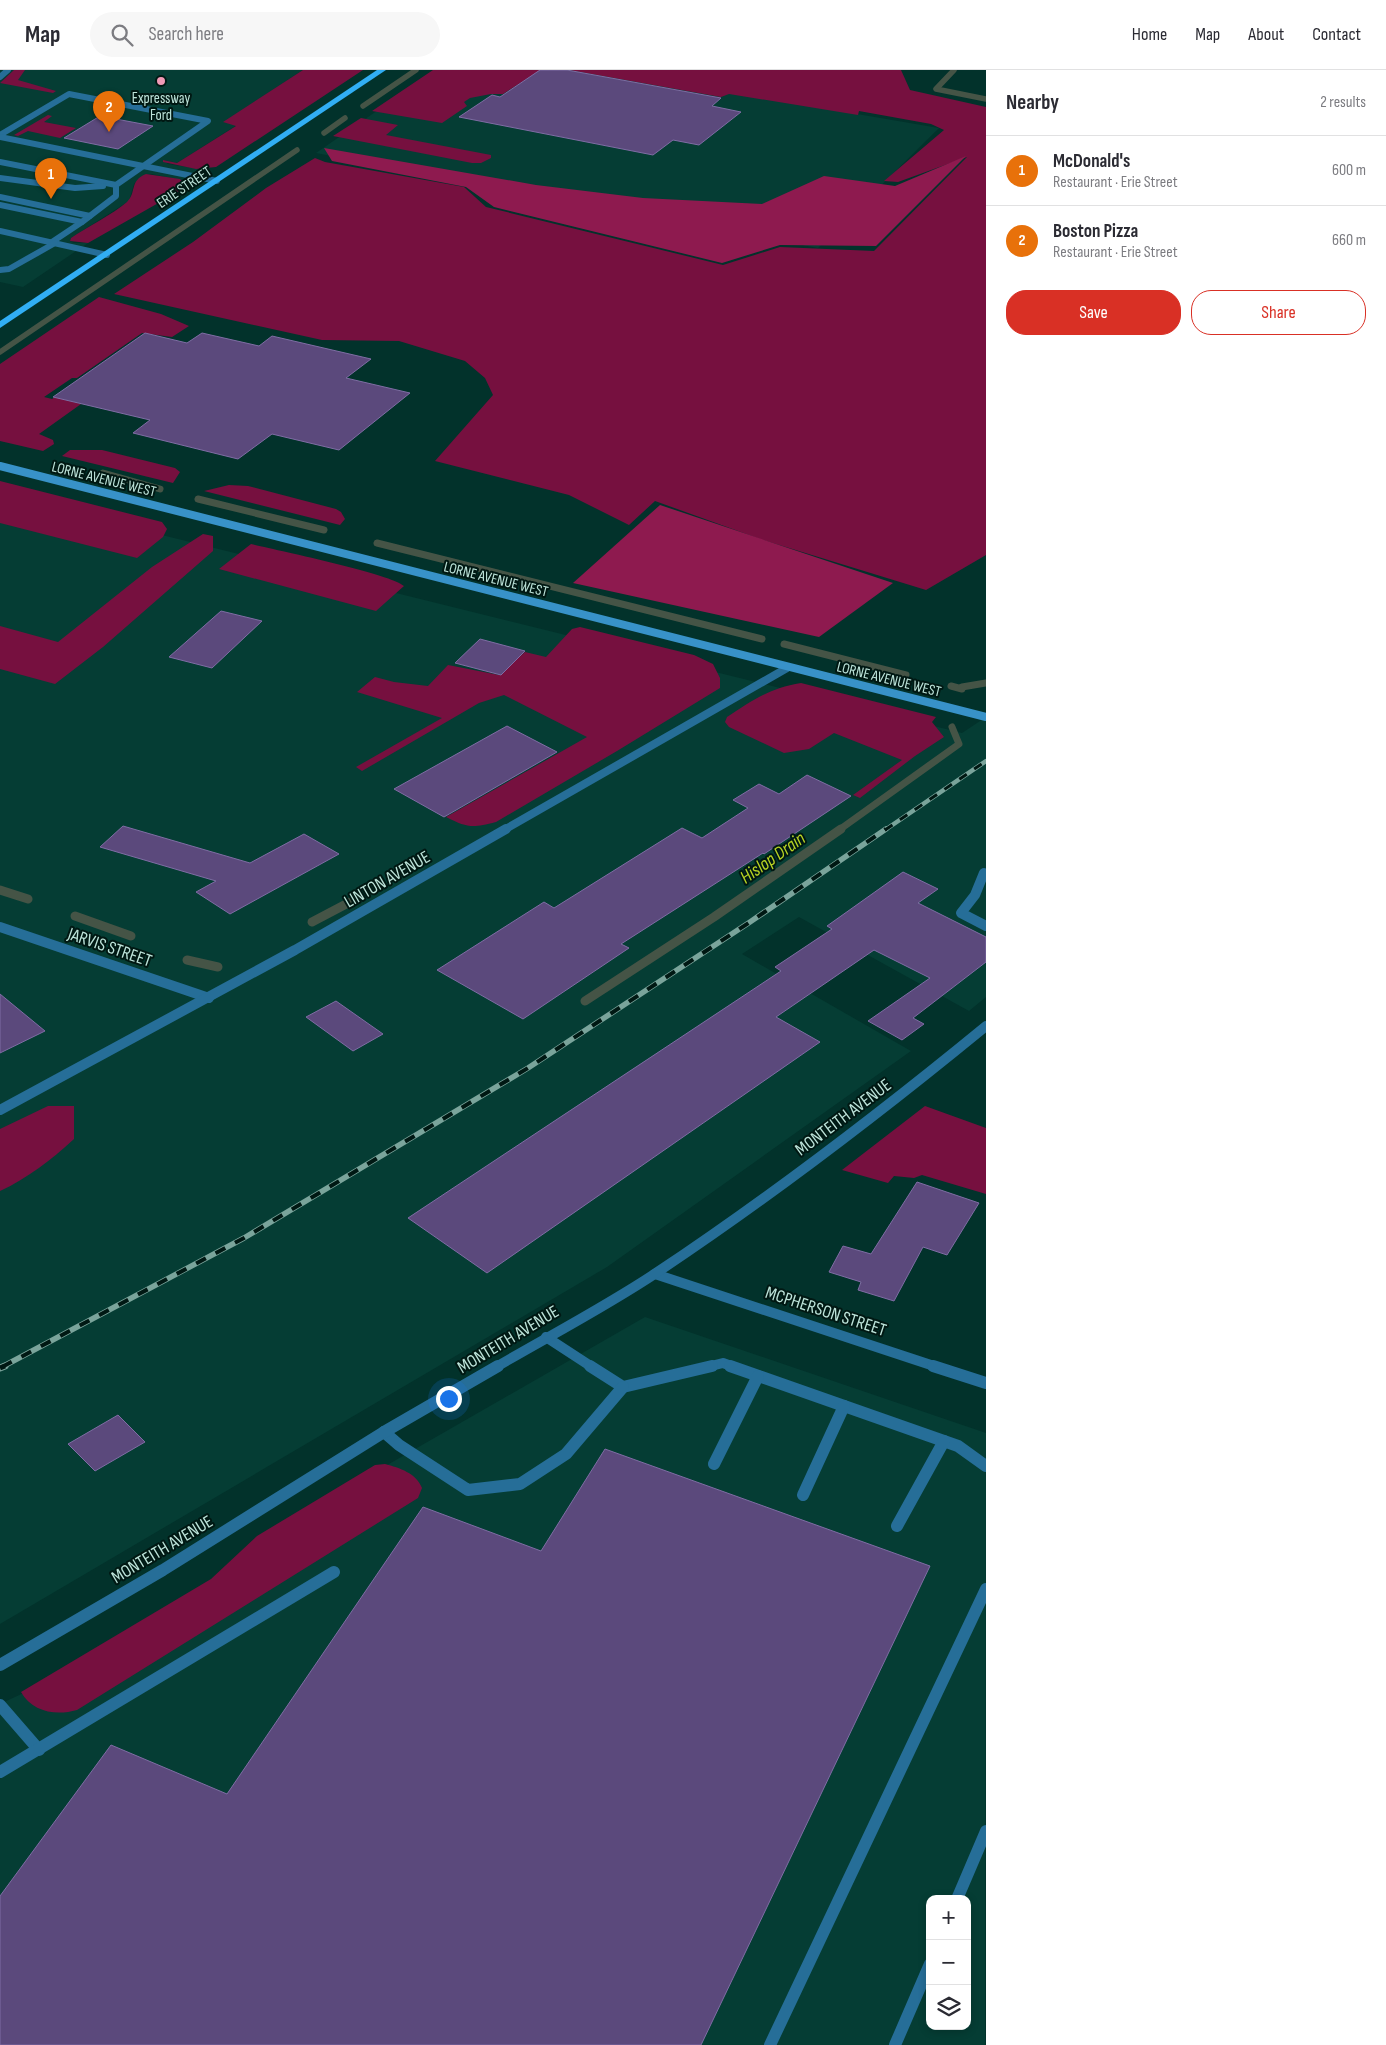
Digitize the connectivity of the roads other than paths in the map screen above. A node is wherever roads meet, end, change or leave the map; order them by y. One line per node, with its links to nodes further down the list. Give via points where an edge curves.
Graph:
1 (8, 70): 3 (street)
2 (382, 70): 8 (main road, ERIE STREET)
3 (0, 77)
4 (0, 136): 6 (street); 6 (street, via 69,94 208,121)
5 (0, 162): 9 (street)
6 (142, 166): 8 (street); 9 (street)
7 (0, 178): 9 (street, via 75,188)
8 (217, 181): 16 (main road, ERIE STREET)
9 (116, 185): 12 (street, via 116,196)
10 (0, 197): 12 (street)
11 (0, 205): 13 (street)
12 (90, 216): 13 (street)
13 (82, 222): 15 (street)
14 (0, 231): 15 (street)
15 (53, 242): 16 (street); 17 (street, via 9,270)
16 (107, 255): 18 (main road, ERIE STREET)
17 (0, 270)
18 (0, 325)
19 (0, 466): 20 (main road, LORNE AVENUE WEST)
20 (787, 668): 21 (main road, LORNE AVENUE WEST); 25 (street, LINTON AVENUE)
21 (986, 718)
22 (986, 874): 23 (street, via 961,913)
23 (986, 926)
24 (0, 927): 25 (street, JARVIS STREET)
25 (209, 998): 28 (street, LINTON AVENUE)
26 (986, 1026): 27 (street, MONTEITH AVENUE)
27 (980, 1036): 29 (street, MONTEITH AVENUE, via 800,1172)
28 (0, 1110)
29 (655, 1274): 30 (street, MONTEITH AVENUE); 32 (street, MCPHERSON STREET)
30 (546, 1337): 33 (street); 35 (street, MONTEITH AVENUE)
31 (758, 1376): 33 (street, via 723,1363); 34 (street); 37 (street)
32 (986, 1382)
33 (623, 1387): 35 (street, via 566,1454 520,1484 468,1490)
34 (844, 1406): 36 (street); 39 (street)
35 (384, 1432): 43 (street, MONTEITH AVENUE, via 163,1570)
36 (944, 1442): 38 (street, via 958,1446); 40 (street)
37 (714, 1464)
38 (986, 1466)
39 (803, 1495)
40 (897, 1526)
41 (334, 1572): 45 (street)
42 (986, 1589): 50 (street)
43 (0, 1665)
44 (0, 1705): 45 (street)
45 (39, 1750): 46 (street)
46 (0, 1772)
47 (986, 1831): 48 (street)
48 (959, 1895)
49 (926, 1973): 51 (street)
50 (770, 2045)
51 (895, 2045)

